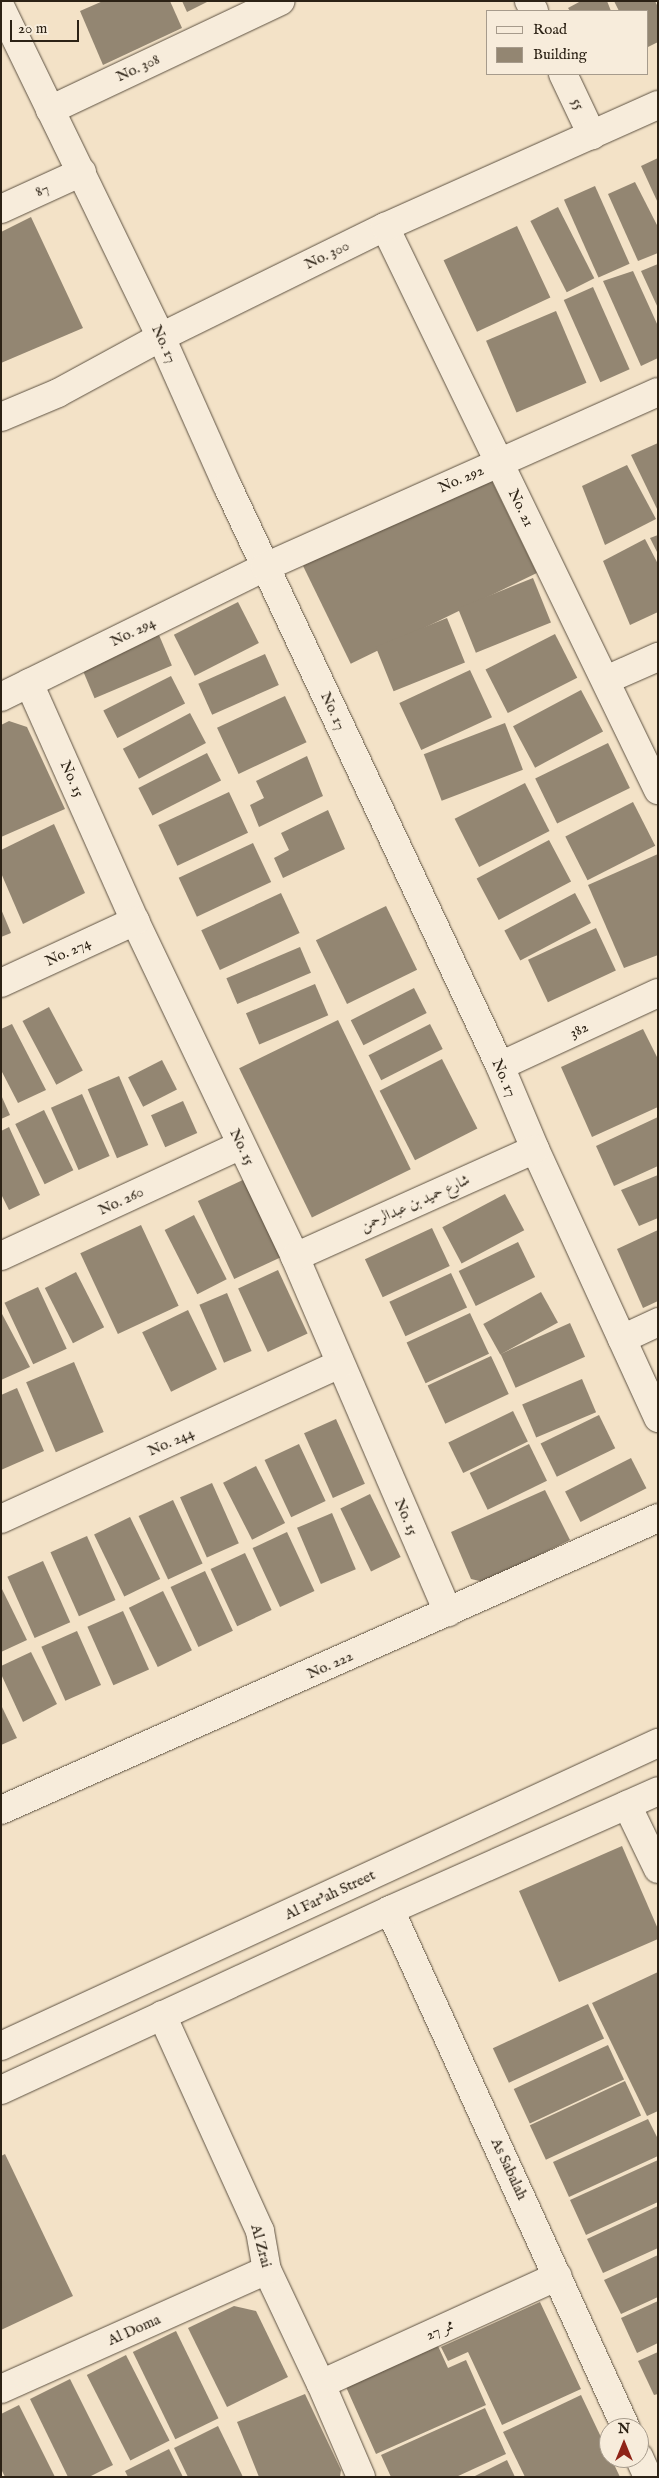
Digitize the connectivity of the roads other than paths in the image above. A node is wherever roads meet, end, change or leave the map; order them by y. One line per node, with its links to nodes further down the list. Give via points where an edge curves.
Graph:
1 (281, 1): 5 (street, No. 308)
2 (1, 8): 5 (street, No. 17)
3 (563, 75): 6 (street, 55)
4 (658, 105): 6 (street, No. 300)
5 (50, 110): 7 (street, No. 17)
6 (592, 135): 9 (street, No. 300)
7 (82, 172): 8 (street, 87); 10 (street, No. 17)
8 (1, 209)
9 (385, 227): 10 (street, No. 300); 13 (street, No. 21)
10 (161, 337): 12 (street, No. 300, via 58,393); 14 (street, No. 17)
11 (658, 392): 13 (street, No. 292)
12 (1, 417)
13 (498, 463): 14 (street, No. 292); 16 (street, No. 21)
14 (265, 567): 17 (street, No. 294); 23 (street, No. 17)
15 (658, 657): 16 (street)
16 (606, 680): 19 (street, No. 21)
17 (29, 684): 18 (street, No. 294); 20 (street, No. 15)
18 (1, 697)
19 (658, 790)
20 (135, 921): 21 (street, No. 274); 24 (street, No. 15)
21 (1, 983)
22 (658, 993): 23 (street, 382)
23 (500, 1066): 25 (street, No. 17)
24 (241, 1145): 26 (street, No. 260); 27 (street, No. 15)
25 (535, 1149): 27 (street, شارع حميد بن عبدالرحمن); 29 (street, No. 17)
26 (1, 1256)
27 (295, 1256): 30 (street, No. 15)
28 (658, 1322): 29 (street)
29 (622, 1339): 31 (street, No. 17)
30 (340, 1364): 32 (street, No. 244); 34 (street, No. 15)
31 (658, 1418)
32 (1, 1518)
33 (658, 1518): 34 (street, No. 222)
34 (448, 1612): 38 (street, No. 222)
35 (658, 1743): 42 (street, Al Far'ah Street)
36 (658, 1791): 37 (street)
37 (627, 1805): 39 (street); 40 (street)
38 (1, 1810)
39 (658, 1869)
40 (390, 1910): 41 (street); 45 (street, As Sabalah)
41 (162, 2015): 43 (street); 44 (street, Al Zrai, via 260,2231)
42 (1, 2046)
43 (1, 2090)
44 (267, 2270): 46 (street, Al Zrai); 47 (street, Al Doma)
45 (558, 2276): 46 (street, ممر 27); 48 (street, As Sabalah)
46 (321, 2384): 49 (street, Al Zrai)
47 (1, 2389)
48 (622, 2418)
49 (361, 2477)

